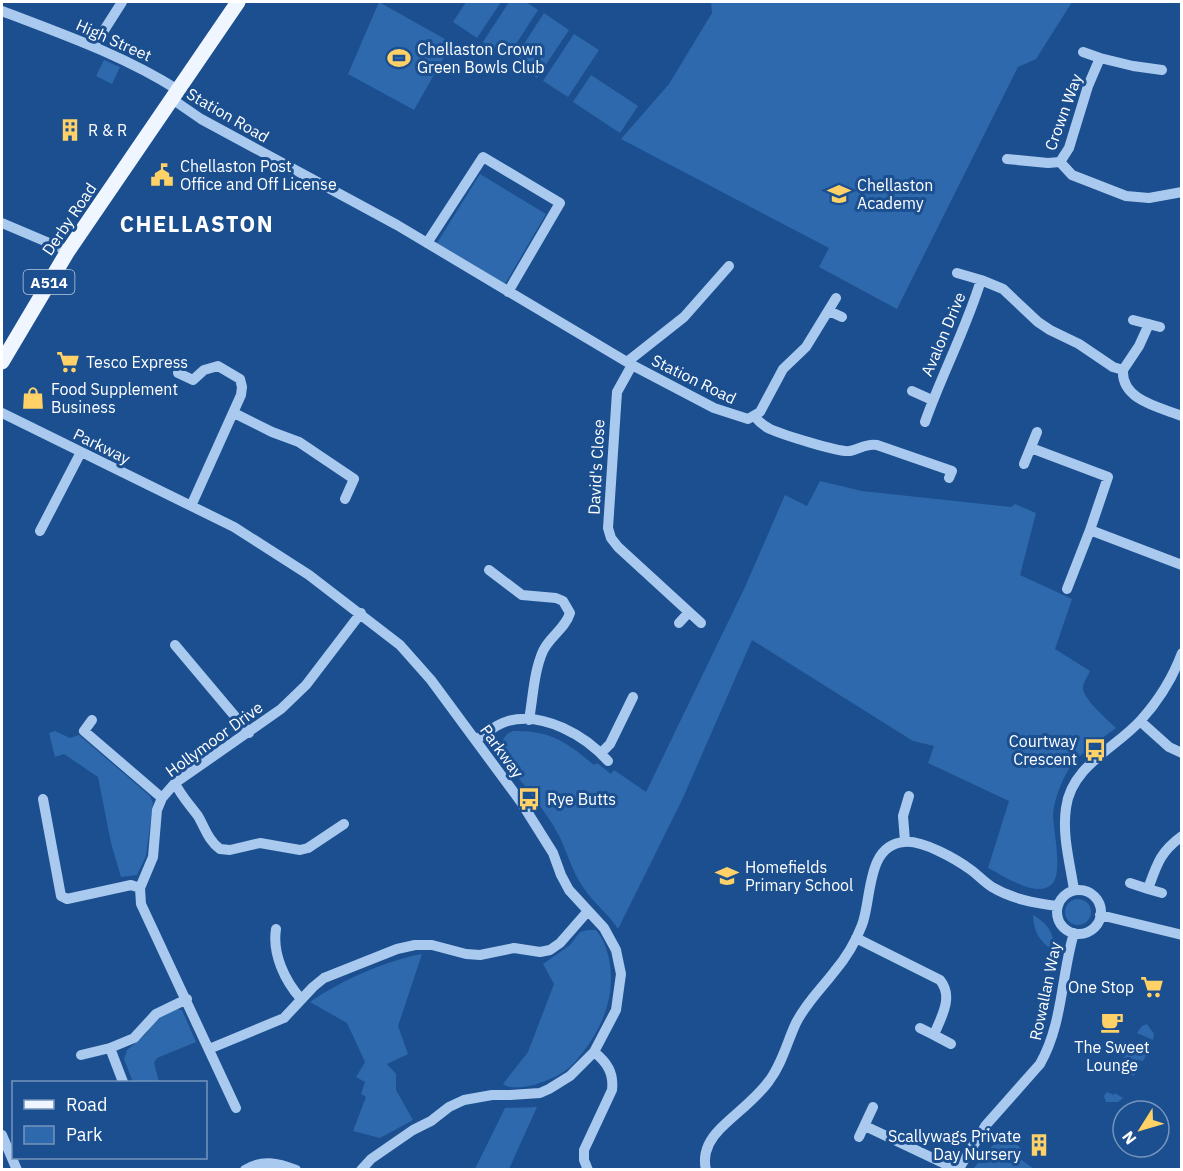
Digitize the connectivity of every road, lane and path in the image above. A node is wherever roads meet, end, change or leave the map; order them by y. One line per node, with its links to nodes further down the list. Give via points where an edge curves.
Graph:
1 (122, 2): 4 (street)
2 (238, 2): 8 (main road, A514)
3 (2, 11): 4 (street, High Street)
4 (94, 46): 8 (street, High Street, via 152,73)
5 (1083, 52): 6 (street, Crown Way)
6 (1100, 58): 7 (street, Crown Way); 10 (street, Crown Way, via 1069,148)
7 (1162, 70)
8 (175, 95): 13 (street, Station Road, via 201,119); 14 (main road, Derby Road / A514)
9 (1007, 159): 10 (street)
10 (1060, 162): 11 (street, Crown Way, via 1072,175 1126,196 1149,198)
11 (1179, 191)
12 (2, 223): 14 (street)
13 (427, 243): 18 (street, Station Road); 18 (street, via 483,157 560,203)
14 (68, 251): 25 (main road, Derby Road / A514)
15 (729, 266): 26 (street, via 684,317)
16 (957, 273): 17 (street, Avalon Drive)
17 (981, 280): 27 (street, Avalon Drive, via 1012,295 1050,330); 30 (street, Avalon Drive, via 966,326)
18 (508, 292): 26 (street, Station Road)
19 (836, 298): 20 (street)
20 (829, 311): 21 (street); 34 (street, via 806,347 783,369)
21 (842, 317)
22 (1133, 320): 23 (street)
23 (1149, 324): 24 (street); 27 (street)
24 (1160, 327)
25 (2, 362)
26 (629, 363): 34 (street, Station Road, via 714,408 748,419); 48 (street, David's Close, via 616,392 610,538)
27 (1123, 370): 33 (street, via 1124,383 1132,395)
28 (178, 373): 32 (street, via 193,380 204,370 218,366 234,375 240,380 242,395)
29 (912, 391): 30 (street, Avalon Drive)
30 (932, 400): 35 (street, Avalon Drive)
31 (2, 413): 38 (street, Parkway)
32 (234, 413): 41 (street, via 300,441 354,479); 42 (street)
33 (1182, 416)
34 (755, 417): 40 (street, via 773,430 836,450 849,452 877,445 952,471)
35 (925, 422)
36 (1037, 432): 37 (street)
37 (1031, 448): 39 (street); 43 (street, via 1108,477)
38 (81, 452): 42 (street, Parkway); 44 (street)
39 (1024, 464)
40 (949, 478)
41 (345, 499)
42 (191, 506): 49 (street, Parkway, via 234,527)
43 (1090, 530): 45 (street); 47 (street)
44 (40, 531)
45 (1182, 565)
46 (489, 570): 56 (street, via 522,595 563,601 570,613 544,649)
47 (1067, 589)
48 (689, 612): 50 (street); 51 (street, David's Close)
49 (361, 613): 58 (street, Hollymoor Drive, via 306,685); 59 (street, Parkway, via 417,663)
50 (679, 623)
51 (701, 624)
52 (175, 645): 58 (street)
53 (1182, 653): 57 (street, via 1163,691)
54 (633, 697): 56 (street, via 604,757 569,730)
55 (92, 720): 63 (street, via 84,731)
56 (529, 720): 59 (street, via 505,721)
57 (1140, 721): 60 (street, via 1169,747); 71 (street, via 1082,772 1069,798 1065,830)
58 (249, 733): 61 (street, Hollymoor Drive)
59 (476, 740): 74 (street, Parkway, via 538,828 569,890)
60 (1182, 753)
61 (175, 783): 63 (street, Hollymoor Drive); 65 (street, via 208,838 220,849 260,843 300,850)
62 (909, 796): 67 (street, via 903,816)
63 (162, 798): 69 (street, Hollymoor Drive, via 155,821 153,857)
64 (43, 799): 69 (street, via 61,896 67,899 131,885)
65 (344, 824)
66 (1182, 836): 70 (street, via 1161,855)
67 (905, 841): 73 (street, via 939,852 1013,897); 79 (street, via 882,854)
68 (1130, 883): 70 (street)
69 (140, 888): 80 (street, via 146,916)
70 (1148, 889): 72 (street)
71 (1074, 890): 73 (street, via 1063,896); 75 (street, via 1094,896)
72 (1162, 893)
73 (1057, 906): 77 (street, Rowallan Way, via 1062,926)
74 (588, 911): 81 (street, via 550,950 514,948 480,956 415,945 324,978); 87 (street, Parkway, via 604,928 616,950 621,974 616,1010)
75 (1100, 915): 77 (street, Rowallan Way, via 1094,928); 78 (street)
76 (276, 929): 81 (street, via 274,939 285,978)
77 (1074, 933): 101 (street, Rowallan Way, via 1055,1029 1046,1054 986,1125)
78 (1182, 935)
79 (856, 938): 83 (street, via 933,976 945,986 947,1001); 100 (street, via 804,1010 768,1083 709,1142)
80 (187, 999): 85 (street, via 156,1014 134,1038); 86 (street)
81 (301, 999): 86 (street, via 284,1018)
82 (920, 1028): 83 (street)
83 (934, 1035): 84 (street)
84 (951, 1044)
85 (110, 1048): 88 (street); 89 (street)
86 (209, 1049): 91 (street)
87 (594, 1052): 98 (street, Parkway, via 570,1076 540,1093 478,1096 450,1107); 99 (street, via 607,1064 613,1081 584,1150)
88 (81, 1055)
89 (122, 1081)
90 (873, 1107): 92 (street)
91 (236, 1108)
92 (865, 1126): 94 (street); 101 (street)
93 (2, 1135): 95 (street)
94 (859, 1137)
95 (12, 1158)
96 (245, 1170): 97 (street, via 268,1162)
97 (296, 1170)
98 (361, 1170)
99 (588, 1170)
100 (706, 1170)
101 (958, 1170)

